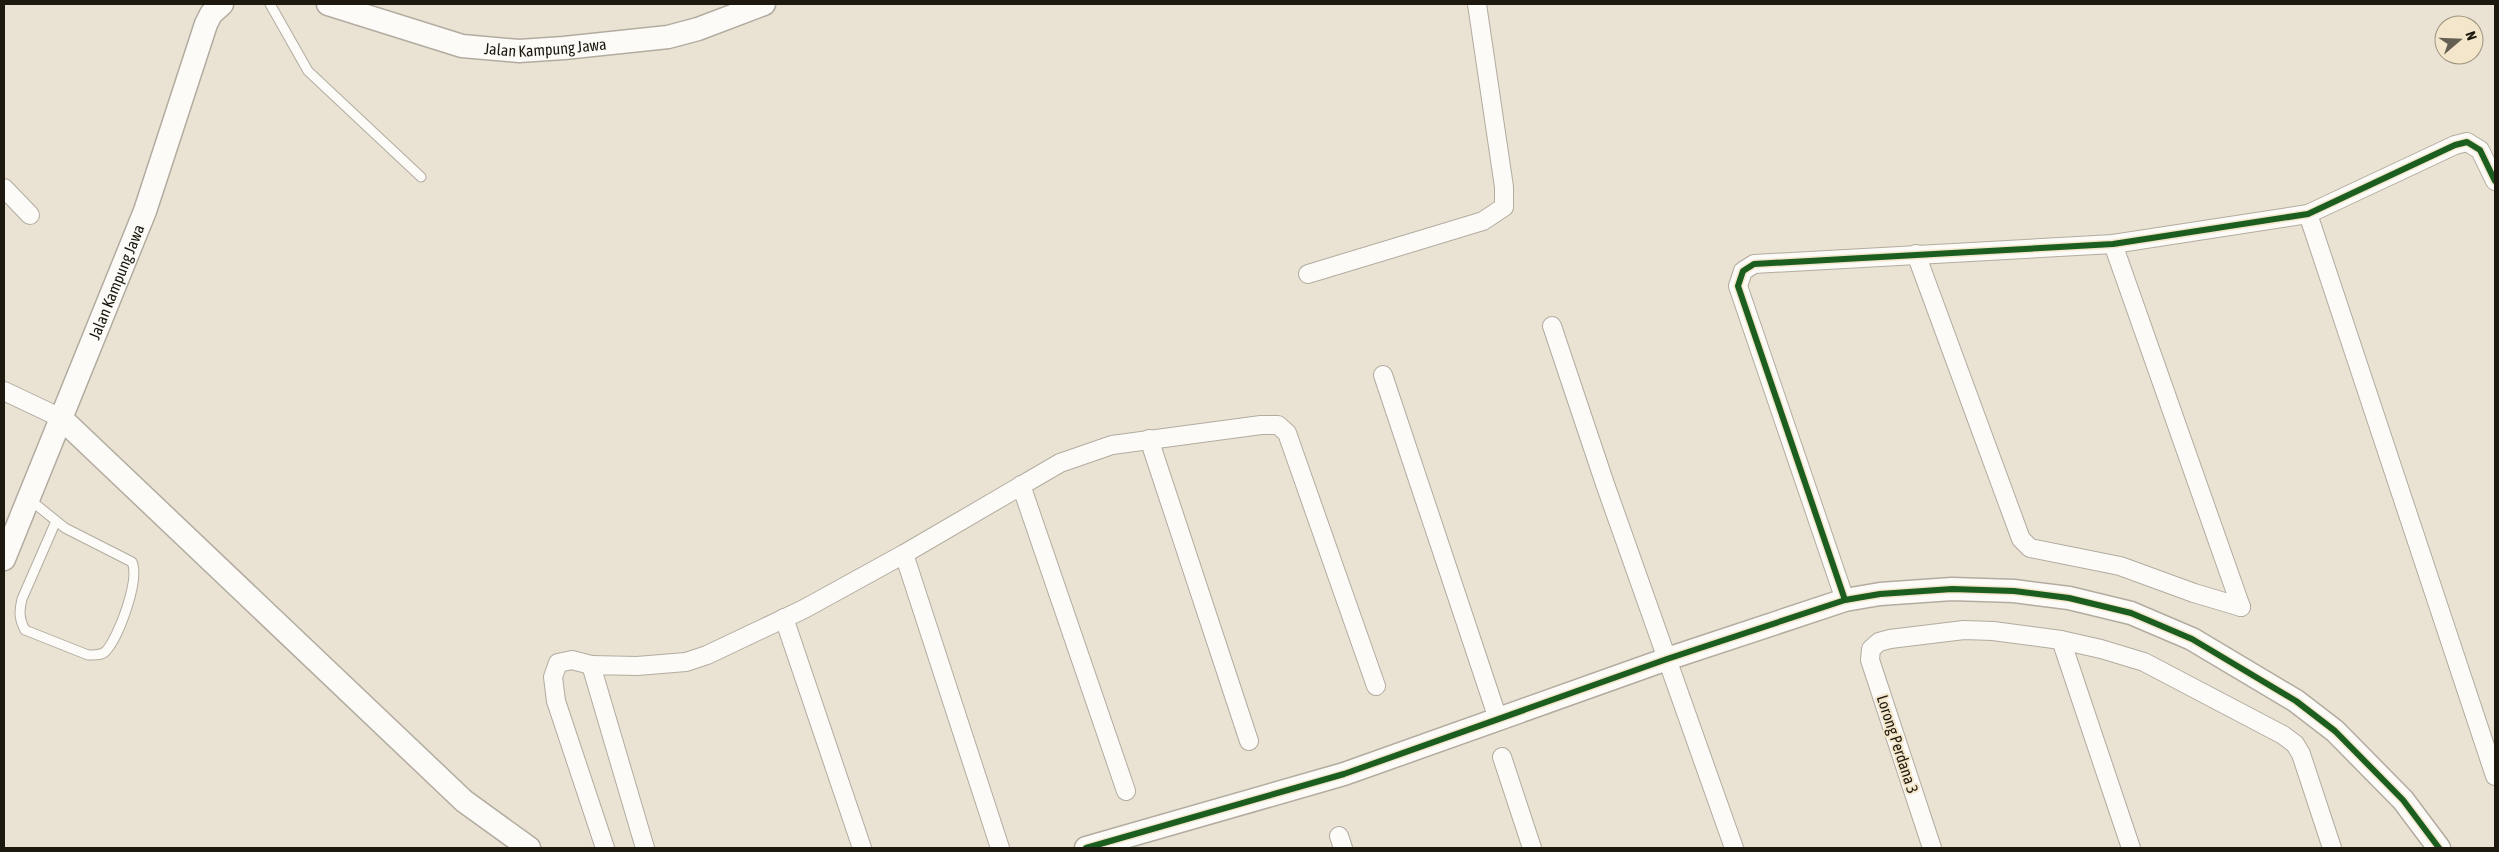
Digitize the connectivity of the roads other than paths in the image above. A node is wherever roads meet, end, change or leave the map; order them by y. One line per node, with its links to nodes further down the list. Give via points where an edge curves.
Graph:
1 (270, 4): 6 (lane, via 308,71)
2 (328, 4): 3 (street, Jalan Kampung Jawa, via 462,46 519,51 668,37)
3 (764, 4)
4 (1477, 4): 13 (street, via 1504,187 1504,207 1482,221)
5 (212, 7): 17 (street, Jalan Kampung Jawa, via 145,211)
6 (421, 177)
7 (2495, 181): 9 (street, via 2480,150 2467,142)
8 (4, 188): 10 (street)
9 (2308, 214): 11 (street); 32 (street)
10 (30, 215)
11 (2113, 244): 12 (street); 12 (street, via 2242,606 2194,593 2120,566 2030,548 2021,539)
12 (1916, 254): 24 (street, via 1754,264 1743,271 1738,286)
13 (1308, 274)
14 (1552, 326): 27 (street)
15 (1383, 375): 30 (street)
16 (4, 391): 17 (street)
17 (61, 418): 20 (street, Jalan Kampung Jawa); 37 (street, via 464,801)
18 (1149, 440): 19 (street, via 1112,444 1069,460); 29 (street, via 1261,425 1278,425 1287,433); 31 (street)
19 (1021, 485): 22 (street); 35 (street)
20 (28, 499): 21 (lane); 23 (street, Jalan Kampung Jawa)
21 (56, 521): 21 (lane, via 132,562 136,570 125,611 110,645 97,655 88,655 25,630 21,623 22,599)
22 (904, 554): 25 (street); 41 (street)
23 (4, 559)
24 (1845, 600): 27 (street); 48 (street, via 1952,589 2014,591 2069,598 2131,613 2199,644 2296,701 2335,731 2403,800)
25 (784, 618): 28 (street, via 686,662); 40 (street)
26 (2061, 640): 45 (street, Lorong Perdana 3, via 1964,630 1879,642 1871,649 1870,660); 46 (street); 47 (street, via 2144,662 2294,744 2301,754)
27 (1667, 659): 30 (street); 44 (street)
28 (591, 665): 38 (street, via 572,660 558,664 552,677 556,701); 39 (street)
29 (1376, 686)
30 (1498, 719): 36 (street, via 1344,774)
31 (1249, 741)
32 (2490, 743): 34 (street)
33 (1502, 757): 43 (street)
34 (2495, 776)
35 (1126, 791)
36 (1132, 842): 42 (street)
37 (529, 848)
38 (605, 848)
39 (645, 848)
40 (862, 848)
41 (1000, 848)
42 (1086, 848)
43 (1532, 848)
44 (1734, 848)
45 (1932, 848)
46 (2131, 848)
47 (2332, 848)
48 (2439, 848)

